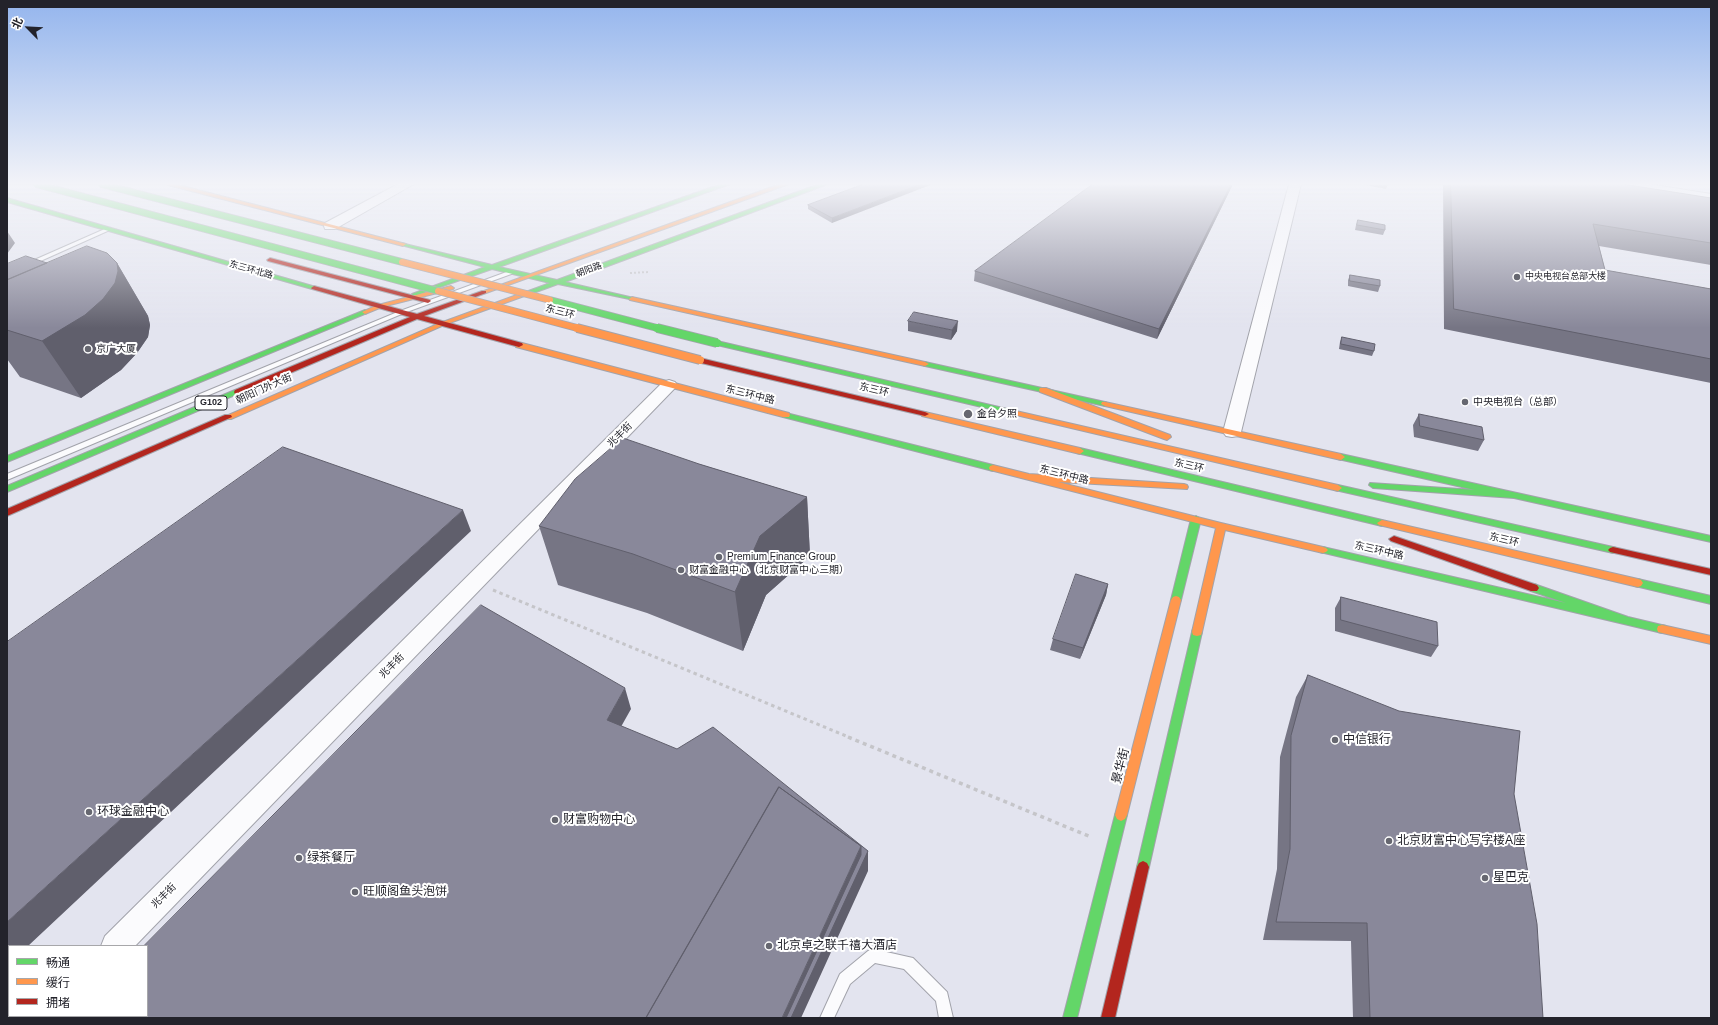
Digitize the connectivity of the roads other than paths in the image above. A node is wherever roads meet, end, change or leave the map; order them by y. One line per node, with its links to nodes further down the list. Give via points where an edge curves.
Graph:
1 (103, 232): 17 (lane)
2 (119, 232): 11 (main road, 东三环北路)
3 (216, 232): 39 (main road, 东三环, bridge, via 700,360)
4 (286, 232): 34 (main road, 东三环, bridge, via 717,343)
5 (353, 232): 13 (main road)
6 (592, 232): 15 (main road)
7 (626, 232): 16 (main road, G102)
8 (653, 232): 18 (main road, 朝阳路 / G102)
9 (694, 232): 19 (main road, 朝阳路)
10 (1283, 232): 32 (street)
11 (130, 235): 12 (main road); 22 (main road, 东三环北路)
12 (165, 235)
13 (436, 253): 15 (main road); 20 (main road)
14 (262, 258): 20 (main road)
15 (492, 267): 16 (main road); 21 (main road)
16 (512, 272): 18 (main road); 21 (main road, G102); 23 (lane)
17 (7, 274)
18 (529, 276): 19 (main road); 25 (main road, G102)
19 (556, 282): 27 (main road, 朝阳路); 31 (main road)
20 (376, 288): 21 (main road); 22 (main road)
21 (411, 297): 23 (main road); 24 (main road, G102)
22 (356, 300): 24 (main road, 东三环北路)
23 (430, 302): 25 (main road); 26 (lane)
24 (380, 306): 26 (main road, 东三环北路); 33 (main road, G102)
25 (445, 306): 27 (main road); 28 (main road, G102)
26 (402, 312): 28 (main road, 东三环中路); 35 (lane)
27 (471, 313): 29 (main road, 朝阳门外大街)
28 (416, 316): 29 (main road, 东三环中路); 38 (main road, 朝阳门外大街 / G102)
29 (442, 324): 30 (main road, 东三环中路); 42 (main road, 朝阳门外大街)
30 (669, 385): 36 (main road, 东三环中路); 52 (street, 兆丰街)
31 (1043, 390): 32 (main road); 34 (main road)
32 (1232, 432): 40 (main road)
33 (7, 459)
34 (1250, 468): 37 (main road, 东三环)
35 (7, 477)
36 (1029, 477): 39 (main road); 43 (main road, 东三环中路)
37 (1291, 478): 40 (main road); 48 (main road, 东三环)
38 (7, 489)
39 (1245, 491): 41 (main road, 东三环)
40 (1522, 496): 47 (main road)
41 (1287, 501): 45 (main road); 49 (main road, 东三环)
42 (7, 513)
43 (1196, 520): 44 (main road, 东三环中路); 55 (main road, 景华街)
44 (1221, 526): 50 (main road, 东三环中路); 56 (main road)
45 (1370, 530)
46 (1385, 535): 50 (main road)
47 (1711, 539)
48 (1711, 572)
49 (1711, 600)
50 (1624, 619): 51 (main road, 东三环中路)
51 (1711, 640)
52 (116, 945)
53 (827, 1018): 54 (lane, via 845,979 873,956 908,963 942,997)
54 (946, 1018)
55 (1070, 1018)
56 (1108, 1018)

